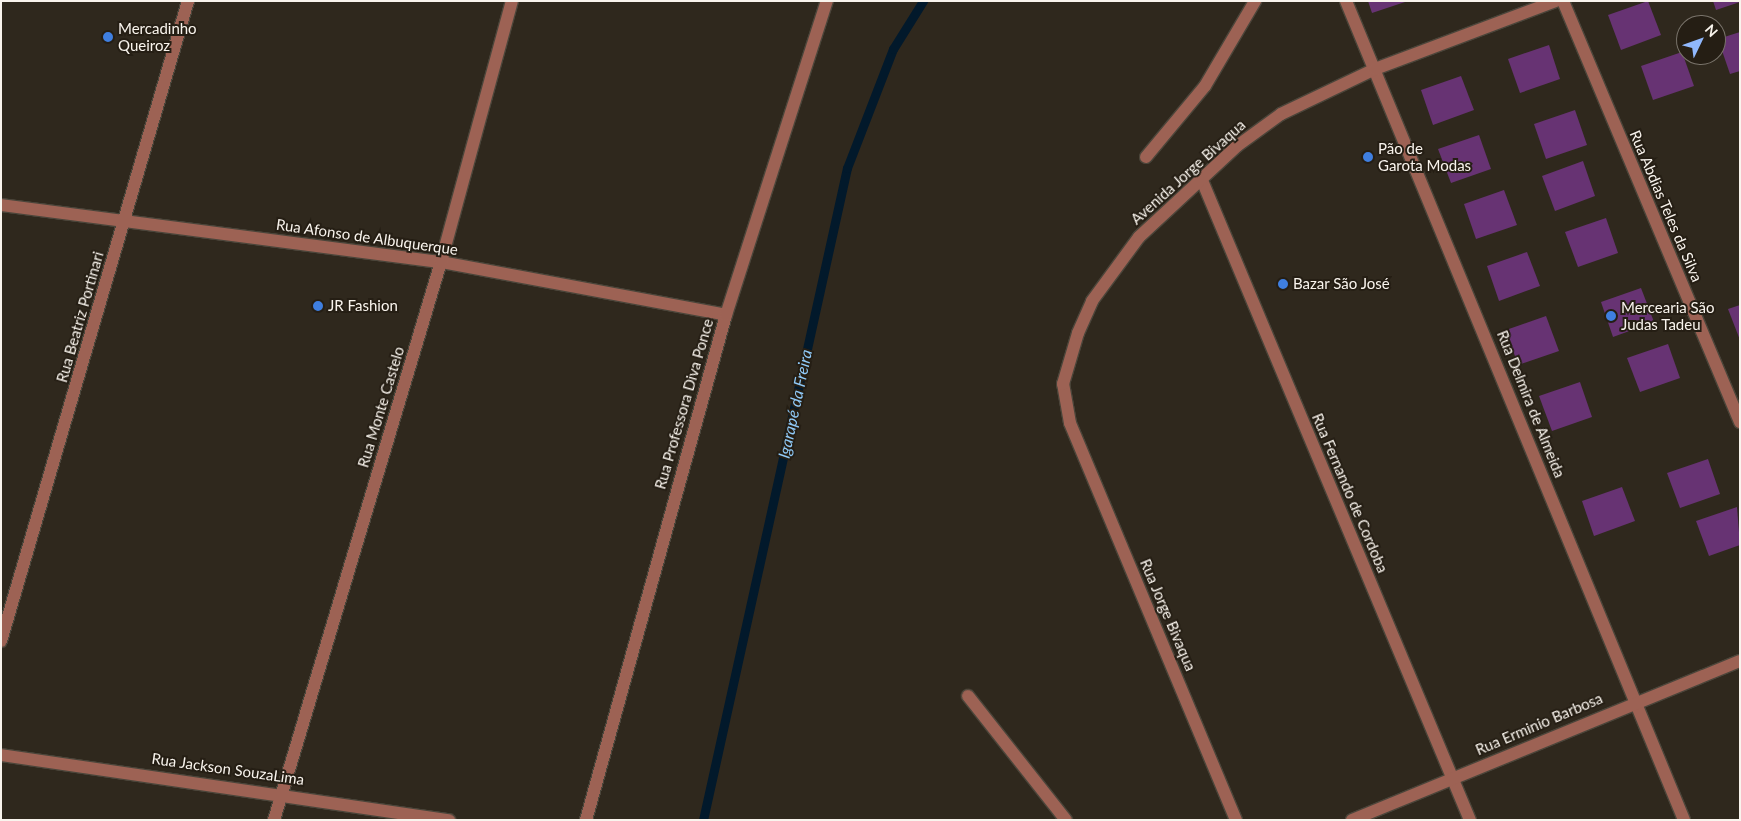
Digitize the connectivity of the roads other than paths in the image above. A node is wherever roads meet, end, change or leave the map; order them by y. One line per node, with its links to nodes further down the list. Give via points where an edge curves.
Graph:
1 (188, 1): 12 (street, Rua Beatriz Portinari)
2 (512, 1): 13 (street, Rua Monte Castelo)
3 (827, 1): 14 (street, Rua Professora Diva Ponce)
4 (1255, 1): 9 (street, via 1205,86)
5 (1346, 1): 8 (street, Rua Delmira de Almeida)
6 (1556, 1): 8 (street, Avenida Jorge Bivaqua)
7 (1563, 1): 15 (street, Rua Abdias Teles da Silva)
8 (1375, 69): 10 (street, Avenida Jorge Bivaqua, via 1281,114); 20 (street, Rua Delmira de Almeida)
9 (1146, 157)
10 (1201, 178): 16 (street, Avenida Jorge Bivaqua, via 1139,237 1092,301 1063,384); 22 (street, Rua Fernando de Cordoba)
11 (1, 205): 12 (street, Rua Afonso de Albuquerque)
12 (125, 221): 13 (street, Rua Afonso de Albuquerque); 17 (street, Rua Beatriz Portinari)
13 (441, 262): 14 (street, Rua Afonso de Albuquerque); 23 (street, Rua Monte Castelo)
14 (726, 315): 26 (street, Rua Professora Diva Ponce)
15 (1740, 422)
16 (1070, 423): 28 (street, Rua Jorge Bivaqua)
17 (1, 641)
18 (1740, 660): 20 (street, Rua Erminio Barbosa)
19 (968, 696): 27 (street)
20 (1636, 701): 22 (street, Rua Erminio Barbosa); 31 (street, Rua Delmira de Almeida)
21 (1, 756): 23 (street, Rua Jackson SouzaLima)
22 (1453, 779): 29 (street, Rua Erminio Barbosa); 30 (street, Rua Fernando de Cordoba)
23 (282, 792): 24 (street, Rua Monte Castelo); 25 (street, Rua Jackson SouzaLima)
24 (274, 820)
25 (449, 820)
26 (586, 820)
27 (1066, 820)
28 (1236, 820)
29 (1352, 820)
30 (1470, 820)
31 (1684, 820)

